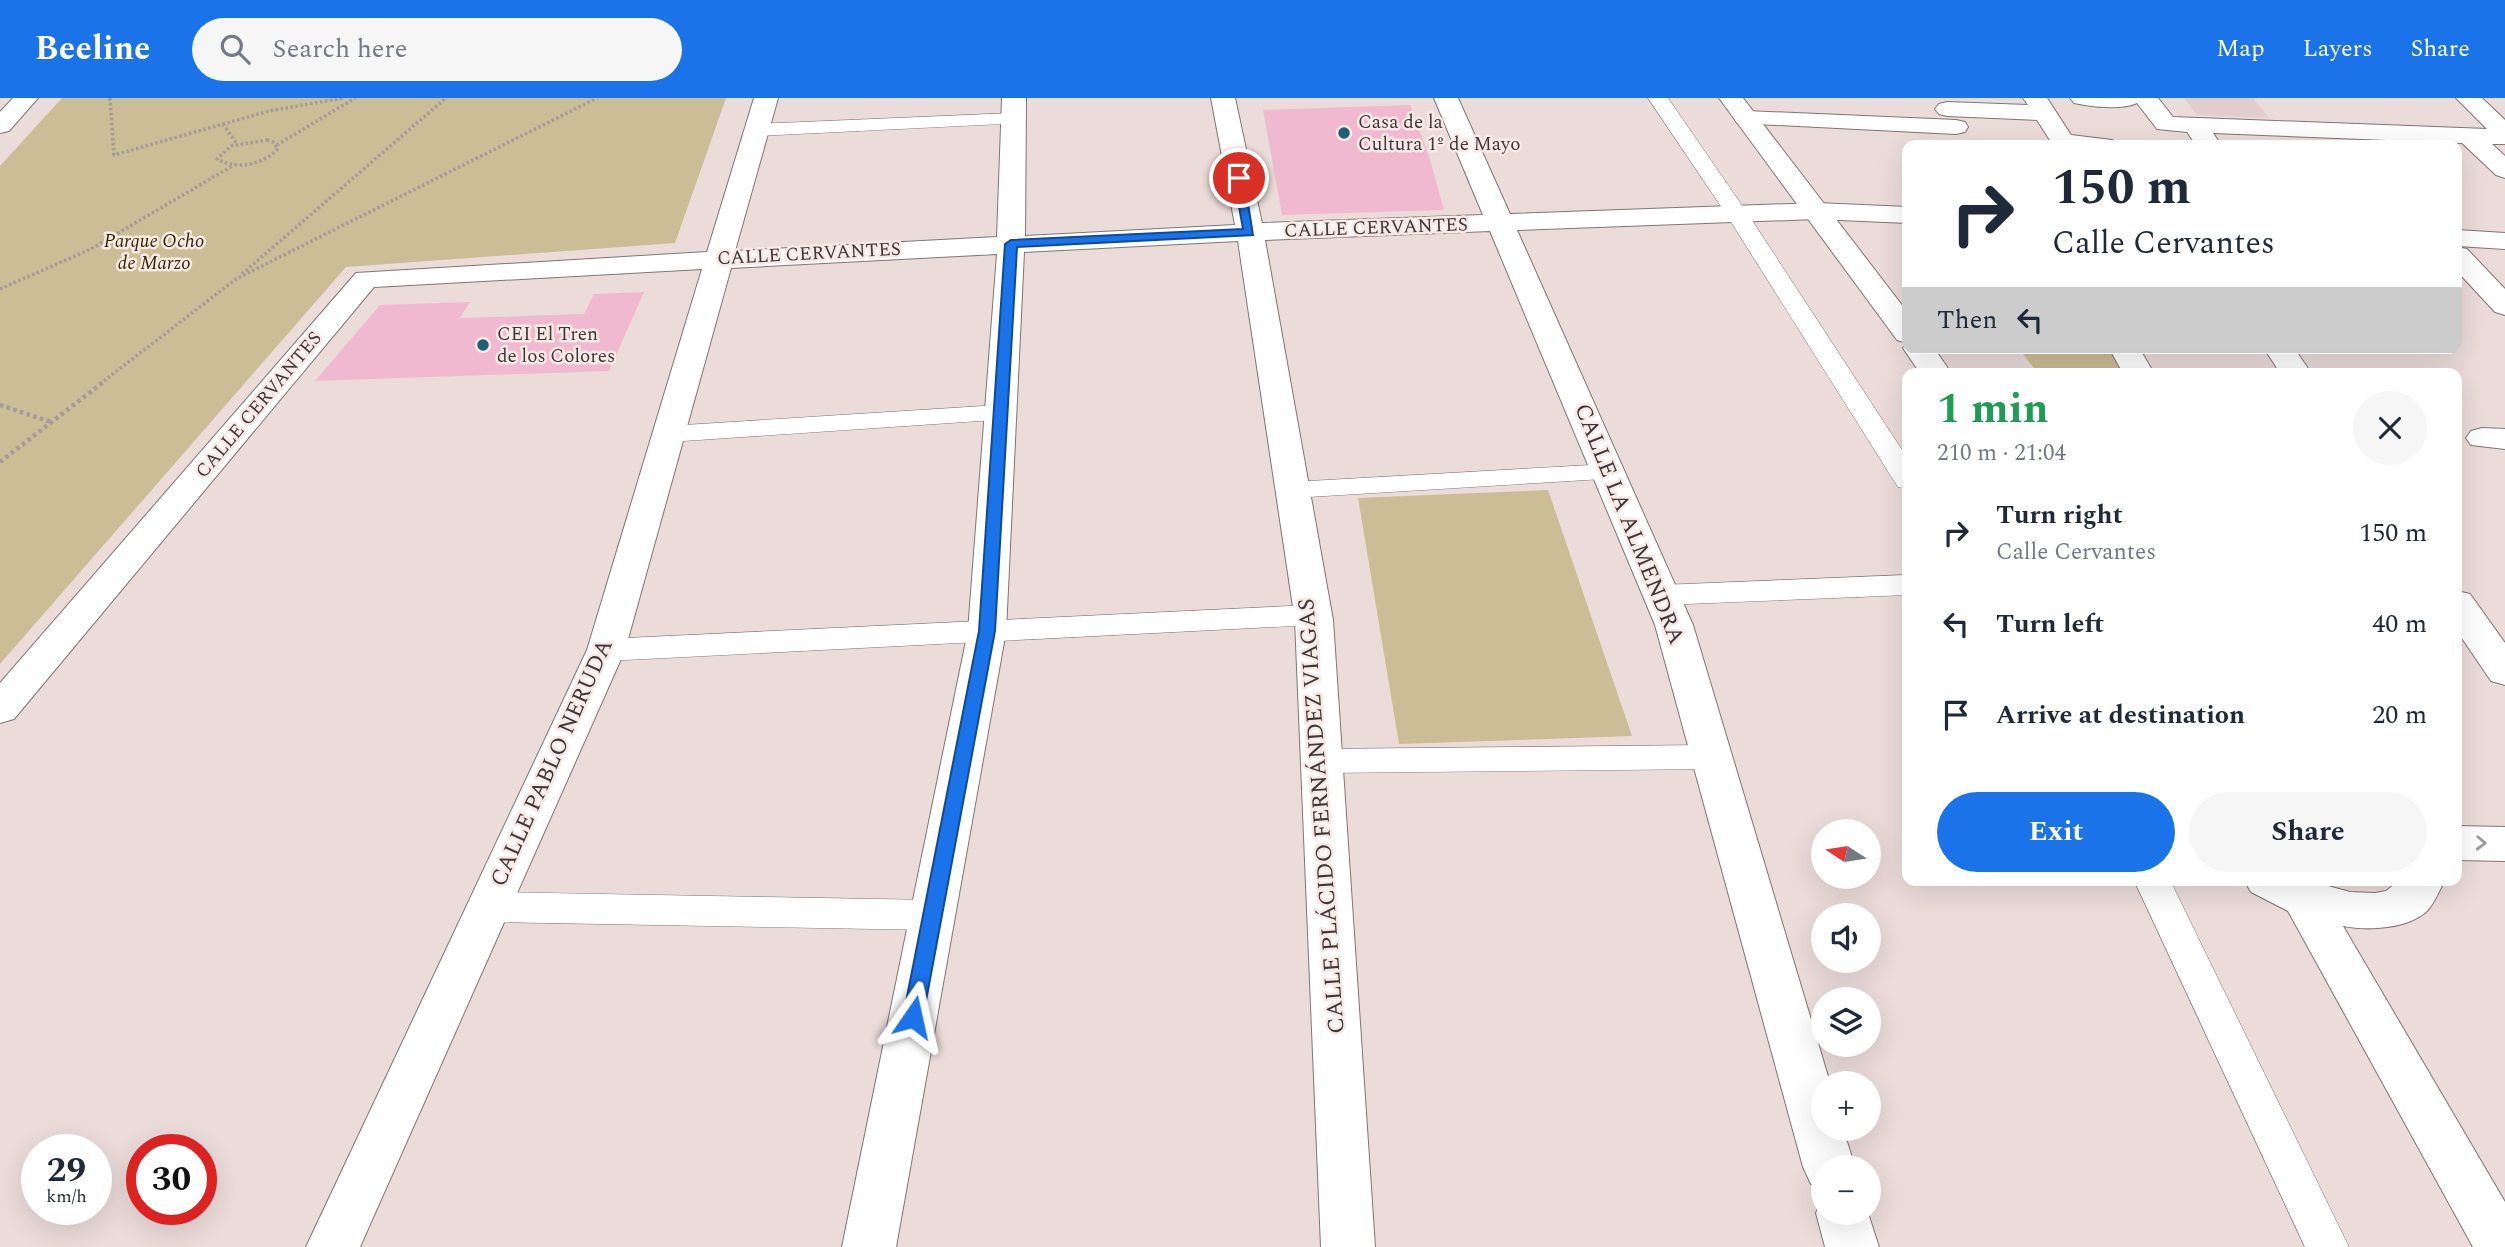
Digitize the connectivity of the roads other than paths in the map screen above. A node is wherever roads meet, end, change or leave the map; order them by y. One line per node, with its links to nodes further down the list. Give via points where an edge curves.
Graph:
1 (26, 98): 14 (street)
2 (766, 98): 15 (street, CALLE PABLO NERUDA)
3 (1223, 98): 26 (street, CALLE PLÁCIDO FERNÁNDEZ VIAGAS)
4 (1446, 98): 25 (street, CALLE LA ALMENDRA)
5 (1658, 98): 23 (lane)
6 (2082, 98): 8 (street)
7 (2468, 98): 17 (street)
8 (2137, 99): 13 (street, via 2166,124)
9 (2040, 106): 12 (street); 19 (street)
10 (1014, 108): 15 (lane); 29 (street)
11 (1739, 108): 12 (street); 22 (street)
12 (1952, 120)
13 (2194, 125): 18 (street); 20 (street)
14 (0, 126)
15 (757, 130): 31 (street, CALLE PABLO NERUDA)
16 (2468, 135): 17 (street); 18 (street); 21 (street)
17 (2505, 135)
18 (2322, 137)
19 (2062, 140)
20 (2205, 140)
21 (2505, 170)
22 (1817, 211): 23 (street, CALLE CERVANTES); 24 (street, CALLE CERVANTES); 33 (street)
23 (1737, 214): 25 (street, CALLE CERVANTES); 37 (lane)
24 (1902, 215)
25 (1502, 224): 26 (street, CALLE CERVANTES); 36 (street, CALLE LA ALMENDRA)
26 (1250, 232): 29 (street, CALLE CERVANTES); 38 (street, CALLE PLÁCIDO FERNÁNDEZ VIAGAS)
27 (2462, 241): 28 (street)
28 (2505, 241)
29 (1011, 244): 31 (street, CALLE CERVANTES); 34 (street)
30 (2462, 245): 32 (street)
31 (719, 259): 35 (street, CALLE PABLO NERUDA); 46 (street, CALLE CERVANTES, via 366,279)
32 (2505, 306)
33 (1902, 326)
34 (1000, 413): 35 (lane); 43 (street)
35 (669, 434): 44 (street, CALLE PABLO NERUDA)
36 (1609, 472): 38 (lane); 40 (street, CALLE LA ALMENDRA)
37 (1902, 472)
38 (1292, 490): 42 (street, CALLE PLÁCIDO FERNÁNDEZ VIAGAS)
39 (1902, 585): 40 (lane)
40 (1662, 595): 47 (street, CALLE LA ALMENDRA)
41 (2462, 610): 45 (street)
42 (1312, 615): 43 (lane); 48 (street, CALLE PLÁCIDO FERNÁNDEZ VIAGAS)
43 (987, 631): 44 (lane); 55 (street)
44 (606, 650): 54 (street, CALLE PABLO NERUDA)
45 (2505, 672)
46 (0, 709)
47 (1712, 757): 48 (lane); 56 (street, CALLE LA ALMENDRA)
48 (1321, 761): 60 (street, CALLE PLÁCIDO FERNÁNDEZ VIAGAS)
49 (2462, 843): 50 (street, one-way to 50)
50 (2505, 844)
51 (2155, 886): 62 (lane)
52 (2421, 886): 53 (street, via 2402,904 2374,911 2340,909)
53 (2285, 890): 63 (street)
54 (488, 908): 55 (lane); 58 (street, CALLE PABLO NERUDA)
55 (933, 915): 59 (street)
56 (1826, 1155)
57 (1846, 1225): 61 (street)
58 (332, 1247)
59 (869, 1247)
60 (1348, 1247)
61 (1852, 1247)
62 (2327, 1247)
63 (2501, 1247)

